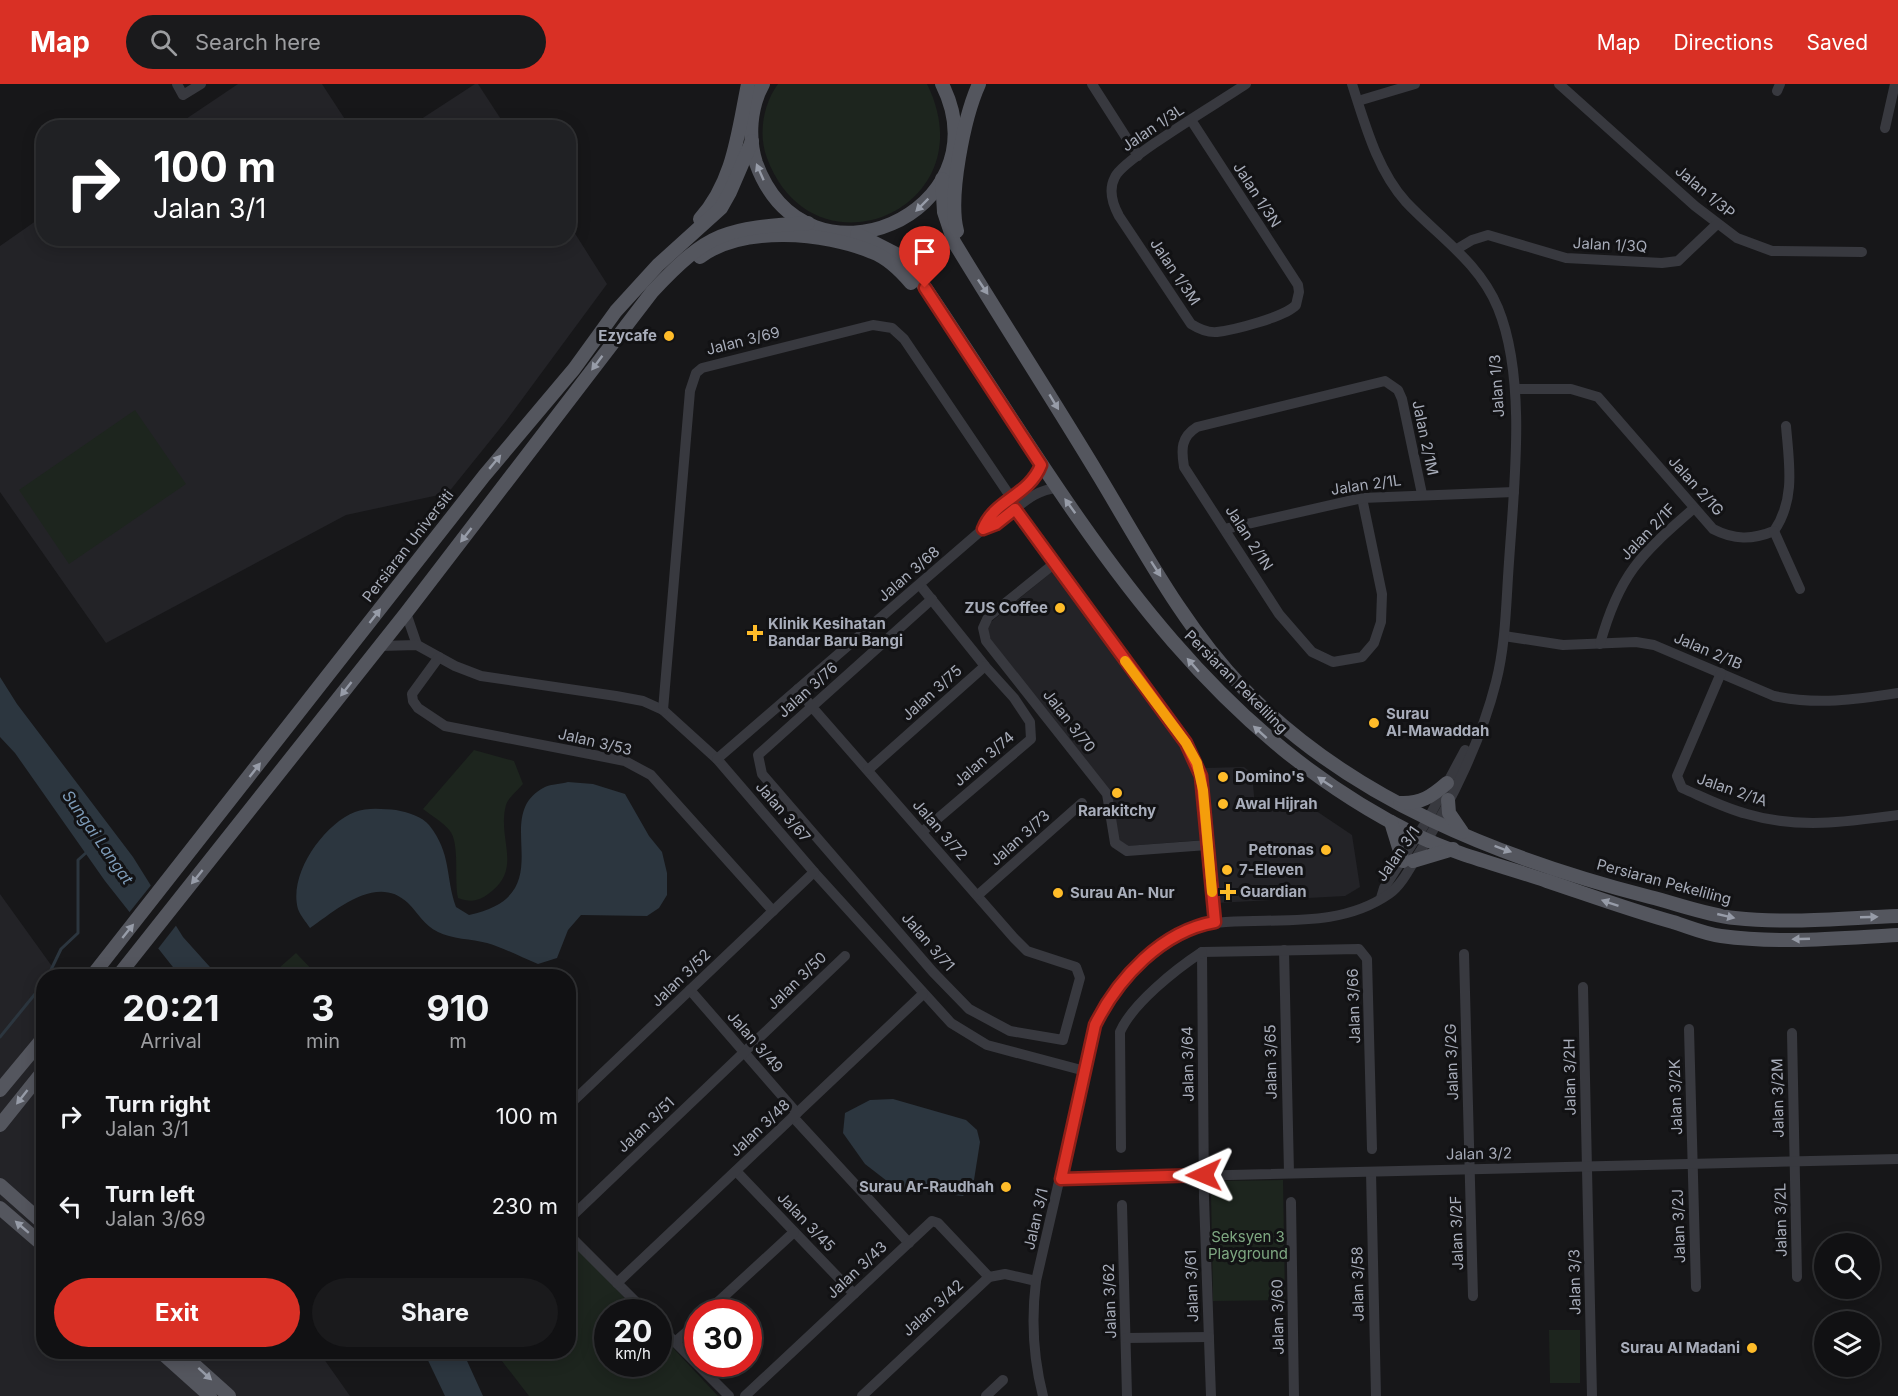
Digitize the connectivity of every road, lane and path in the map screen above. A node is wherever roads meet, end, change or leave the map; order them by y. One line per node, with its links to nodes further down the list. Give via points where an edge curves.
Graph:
1 (177, 84): 2 (street, via 183,95)
2 (201, 84)
3 (942, 84): 16 (main road, via 950,102)
4 (969, 84): 16 (main road)
5 (979, 84): 26 (main road, via 972,99 954,198 956,228)
6 (1092, 84): 18 (street)
7 (1246, 84): 14 (street, Jalan 1/3L)
8 (1352, 84): 13 (street, Jalan 1/3)
9 (1415, 84): 13 (street)
10 (1559, 84): 22 (street, Jalan 1/3P)
11 (1895, 84): 15 (street)
12 (758, 85): 17 (main road); 29 (main road, via 722,189 691,228 646,268)
13 (1358, 101): 24 (street, Jalan 1/3, via 1379,159 1395,188)
14 (1191, 120): 18 (street, Jalan 1/3L); 27 (street, Jalan 1/3N)
15 (1885, 128)
16 (954, 134): 19 (main road, via 951,157)
17 (752, 141): 21 (main road, one-way to 17, via 769,189 760,174); 29 (main road, Persiaran Universiti, via 721,208 658,265)
18 (1138, 156): 20 (street, Jalan 1/3L, via 1119,170)
19 (942, 179): 23 (main road, one-way to 23, via 913,214 886,228); 26 (main road, Persiaran Pekeliling, via 944,212 954,242)
20 (1113, 182): 27 (street, Jalan 1/3M, via 1116,210 1198,329 1217,332 1284,314 1296,305)
21 (807, 223): 23 (main road); 30 (main road, via 741,228 712,238 681,260)
22 (1717, 224): 24 (street, Jalan 1/3Q, via 1678,261 1662,263 1566,258 1488,235); 25 (street, Jalan 1/3P, via 1737,238 1772,251)
23 (857, 234): 28 (main road, Persiaran Pekeliling, via 898,255)
24 (1458, 249): 31 (street, Jalan 1/3, via 1489,288 1499,310)
25 (1862, 252)
26 (968, 265): 67 (main road, Persiaran Pekeliling, one-way to 67, via 1152,563 1215,655 1281,725 1367,787)
27 (1298, 285)
28 (932, 298): 30 (main road, via 872,251 832,241 759,235 732,240 708,251); 34 (main road, Persiaran Pekeliling)
29 (616, 311): 88 (main road, Persiaran Universiti, one-way to 29)
30 (625, 326): 47 (main road, one-way to 47)
31 (1515, 389): 36 (street, Jalan 1/3); 40 (street, Jalan 2/1G, via 1571,389 1598,397)
32 (1398, 390): 37 (street, Jalan 2/1M); 41 (street, Jalan 2/1N, via 1392,384 1377,381 1189,432 1182,447 1184,466)
33 (1786, 426): 42 (street, via 1790,486 1782,519)
34 (1041, 465): 35 (main road, Persiaran Pekeliling); 39 (street, Jalan 3/68)
35 (1057, 488): 39 (street, Jalan 3/68, via 1038,491); 70 (main road, Persiaran Pekeliling, one-way to 35, via 1287,755 1234,707 1142,605)
36 (1514, 492): 37 (street, Jalan 2/1L); 48 (street, Jalan 1/3)
37 (1422, 494): 38 (street, Jalan 2/1L)
38 (1362, 498): 41 (street, Jalan 2/1L); 41 (street, Jalan 2/1N, via 1382,594 1374,643 1357,660 1334,662 1320,657 1302,641 1279,614)
39 (1014, 504): 43 (street, Jalan 3/69); 44 (street, Jalan 3/68, via 996,524 983,529); 59 (street, Jalan 3/69, via 904,339 892,328 873,325 702,368 696,373 690,391)
40 (1693, 509): 42 (street, Jalan 2/1G, via 1713,529 1727,536 1744,539); 49 (street, Jalan 2/1F, via 1658,540 1623,581)
41 (1225, 529)
42 (1774, 531): 45 (street)
43 (1055, 563): 74 (street, Jalan 3/69, via 1192,752 1201,776); 74 (street, Jalan 3/70, via 988,617 983,628 986,640 1107,794 1115,843 1127,851)
44 (920, 585): 46 (street); 55 (street, Jalan 3/68)
45 (1800, 589)
46 (932, 599): 53 (street); 58 (street, Jalan 3/76)
47 (406, 613): 50 (street); 51 (main road)
48 (1504, 636): 49 (street, Jalan 2/1B, via 1563,645); 60 (street, Jalan 1/3, via 1496,682)
49 (1600, 644): 54 (street, Jalan 2/1B, via 1654,645)
50 (417, 645): 51 (street); 52 (street, Jalan 3/67)
51 (380, 646): 89 (main road, one-way to 89)
52 (439, 657): 59 (street, Jalan 3/67, via 481,676 643,701); 79 (street, Jalan 3/53, via 412,694 418,708 445,726 625,761 642,770)
53 (985, 666): 57 (street, Jalan 3/75); 63 (street, Jalan 3/75)
54 (1720, 673): 56 (street, Jalan 2/1B, via 1774,696 1809,702); 68 (street, Jalan 2/1A, via 1677,776 1682,788 1747,814 1780,821 1820,824)
55 (798, 689): 58 (street, Jalan 3/72); 62 (street, Jalan 3/68)
56 (1898, 693)
57 (1014, 698): 71 (street, Jalan 3/74, via 1030,722 1030,739)
58 (812, 707): 61 (street, Jalan 3/76); 63 (street, Jalan 3/72)
59 (663, 710): 62 (street, Jalan 3/67)
60 (1478, 732): 64 (street, Jalan 1/3); 65 (street, Jalan 1/3, via 1478,740)
61 (758, 755): 87 (street, Jalan 3/71, via 762,774 969,1009 1010,1031 1063,1041 1080,978)
62 (717, 759): 77 (street, Jalan 3/67)
63 (868, 770): 71 (street, Jalan 3/72)
64 (1447, 783): 67 (main road, via 1419,802); 69 (street, Jalan 1/3)
65 (1448, 800): 69 (street, Jalan 1/3); 72 (main road, via 1449,813)
66 (1082, 803): 78 (street, Jalan 3/73)
67 (1398, 803): 69 (main road, Persiaran Pekeliling)
68 (1898, 815)
69 (1433, 821): 72 (main road, Persiaran Pekeliling); 73 (street, Jalan 3/1)
70 (1391, 822): 73 (main road, Persiaran Pekeliling); 76 (main road)
71 (922, 832): 78 (street, Jalan 3/72)
72 (1464, 835): 80 (main road, Persiaran Pekeliling, one-way to 80, via 1617,888 1733,918)
73 (1422, 838): 75 (main road, Persiaran Pekeliling); 76 (street, Jalan 3/1)
74 (1207, 845): 81 (street, Jalan 3/69)
75 (1453, 849): 76 (main road); 82 (main road, Persiaran Pekeliling, one-way to 75, via 1787,940 1719,936)
76 (1408, 861): 81 (street, Jalan 3/1, via 1383,888 1381,898 1351,913 1337,917)
77 (814, 872): 79 (street, Jalan 3/52); 92 (street, Jalan 3/67)
78 (978, 895): 87 (street, Jalan 3/72, via 1027,951)
79 (773, 911): 91 (street, Jalan 3/52)
80 (1898, 916)
81 (1215, 922): 97 (street, Jalan 3/1, via 1198,925 1173,938 1114,991 1095,1025)
82 (1898, 935)
83 (1284, 950): 84 (street, Jalan 3/66); 104 (street, Jalan 3/66, via 1359,950 1367,959); 112 (street, Jalan 3/65)
84 (1202, 952): 103 (street, via 1187,961 1126,1018 1120,1032); 113 (street, Jalan 3/64)
85 (1464, 954): 109 (street, Jalan 3/2G)
86 (845, 956): 96 (street, Jalan 3/50)
87 (1076, 967)
88 (98, 969)
89 (124, 969)
90 (1583, 987): 108 (street, Jalan 3/2H)
91 (690, 990): 96 (street, Jalan 3/49); 100 (street, Jalan 3/52)
92 (923, 994): 97 (street, Jalan 3/67, via 951,1023 987,1045); 101 (street, Jalan 3/48)
93 (1689, 1029): 107 (street, Jalan 3/2K)
94 (1792, 1033): 106 (street, Jalan 3/2M)
95 (36, 1047): 99 (main road)
96 (744, 1052): 101 (street, Jalan 3/49); 119 (street, Jalan 3/51)
97 (1085, 1071): 114 (street, Jalan 3/1)
98 (36, 1080): 102 (main road, one-way to 102)
99 (0, 1090)
100 (576, 1098)
101 (795, 1115): 110 (street, Jalan 3/48); 124 (street, Jalan 3/49)
102 (0, 1125)
103 (1121, 1148)
104 (1372, 1149)
105 (1898, 1160): 106 (street, Jalan 3/2)
106 (1795, 1162): 107 (street, Jalan 3/2); 126 (street, Jalan 3/2L)
107 (1693, 1164): 108 (street, Jalan 3/2); 129 (street, Jalan 3/2J)
108 (1587, 1167): 109 (street, Jalan 3/2); 153 (street, Jalan 3/3)
109 (1470, 1169): 111 (street, Jalan 3/2); 131 (street, Jalan 3/2F)
110 (736, 1171): 121 (street, Jalan 3/45); 128 (street, Jalan 3/48)
111 (1371, 1172): 112 (street, Jalan 3/2); 152 (street, Jalan 3/58)
112 (1289, 1173): 113 (street, Jalan 3/2)
113 (1204, 1175): 114 (street, Jalan 3/2); 135 (street, Jalan 3/61)
114 (1061, 1179): 127 (street, Jalan 3/1)
115 (0, 1185): 120 (main road)
116 (1291, 1202): 151 (street, Jalan 3/60)
117 (1122, 1205): 136 (street, Jalan 3/62)
118 (0, 1208): 122 (main road, one-way to 118)
119 (576, 1212)
120 (36, 1217)
121 (794, 1232): 130 (street, Jalan 3/45); 133 (street)
122 (36, 1239)
123 (576, 1242): 128 (street)
124 (909, 1243): 125 (street, Jalan 3/43, via 932,1221 939,1223); 130 (street, Jalan 3/43)
125 (989, 1277): 127 (street, via 1005,1274); 146 (street, Jalan 3/42)
126 (1797, 1277)
127 (1036, 1281): 148 (street, Jalan 3/1, via 1032,1322)
128 (617, 1283): 132 (street)
129 (1696, 1287)
130 (854, 1294): 145 (street, Jalan 3/43)
131 (1473, 1296)
132 (633, 1299)
133 (721, 1299)
134 (684, 1334): 138 (street)
135 (1209, 1337): 136 (street); 150 (street, Jalan 3/61)
136 (1126, 1338): 149 (street, Jalan 3/62)
137 (672, 1339): 138 (street)
138 (675, 1342): 144 (street)
139 (169, 1359): 142 (main road)
140 (188, 1359): 143 (main road, one-way to 143)
141 (1003, 1380): 147 (street)
142 (210, 1396)
143 (229, 1396)
144 (729, 1396)
145 (745, 1396)
146 (862, 1396)
147 (986, 1396)
148 (1043, 1396)
149 (1127, 1396)
150 (1211, 1396)
151 (1294, 1396)
152 (1376, 1396)
153 (1592, 1396)

